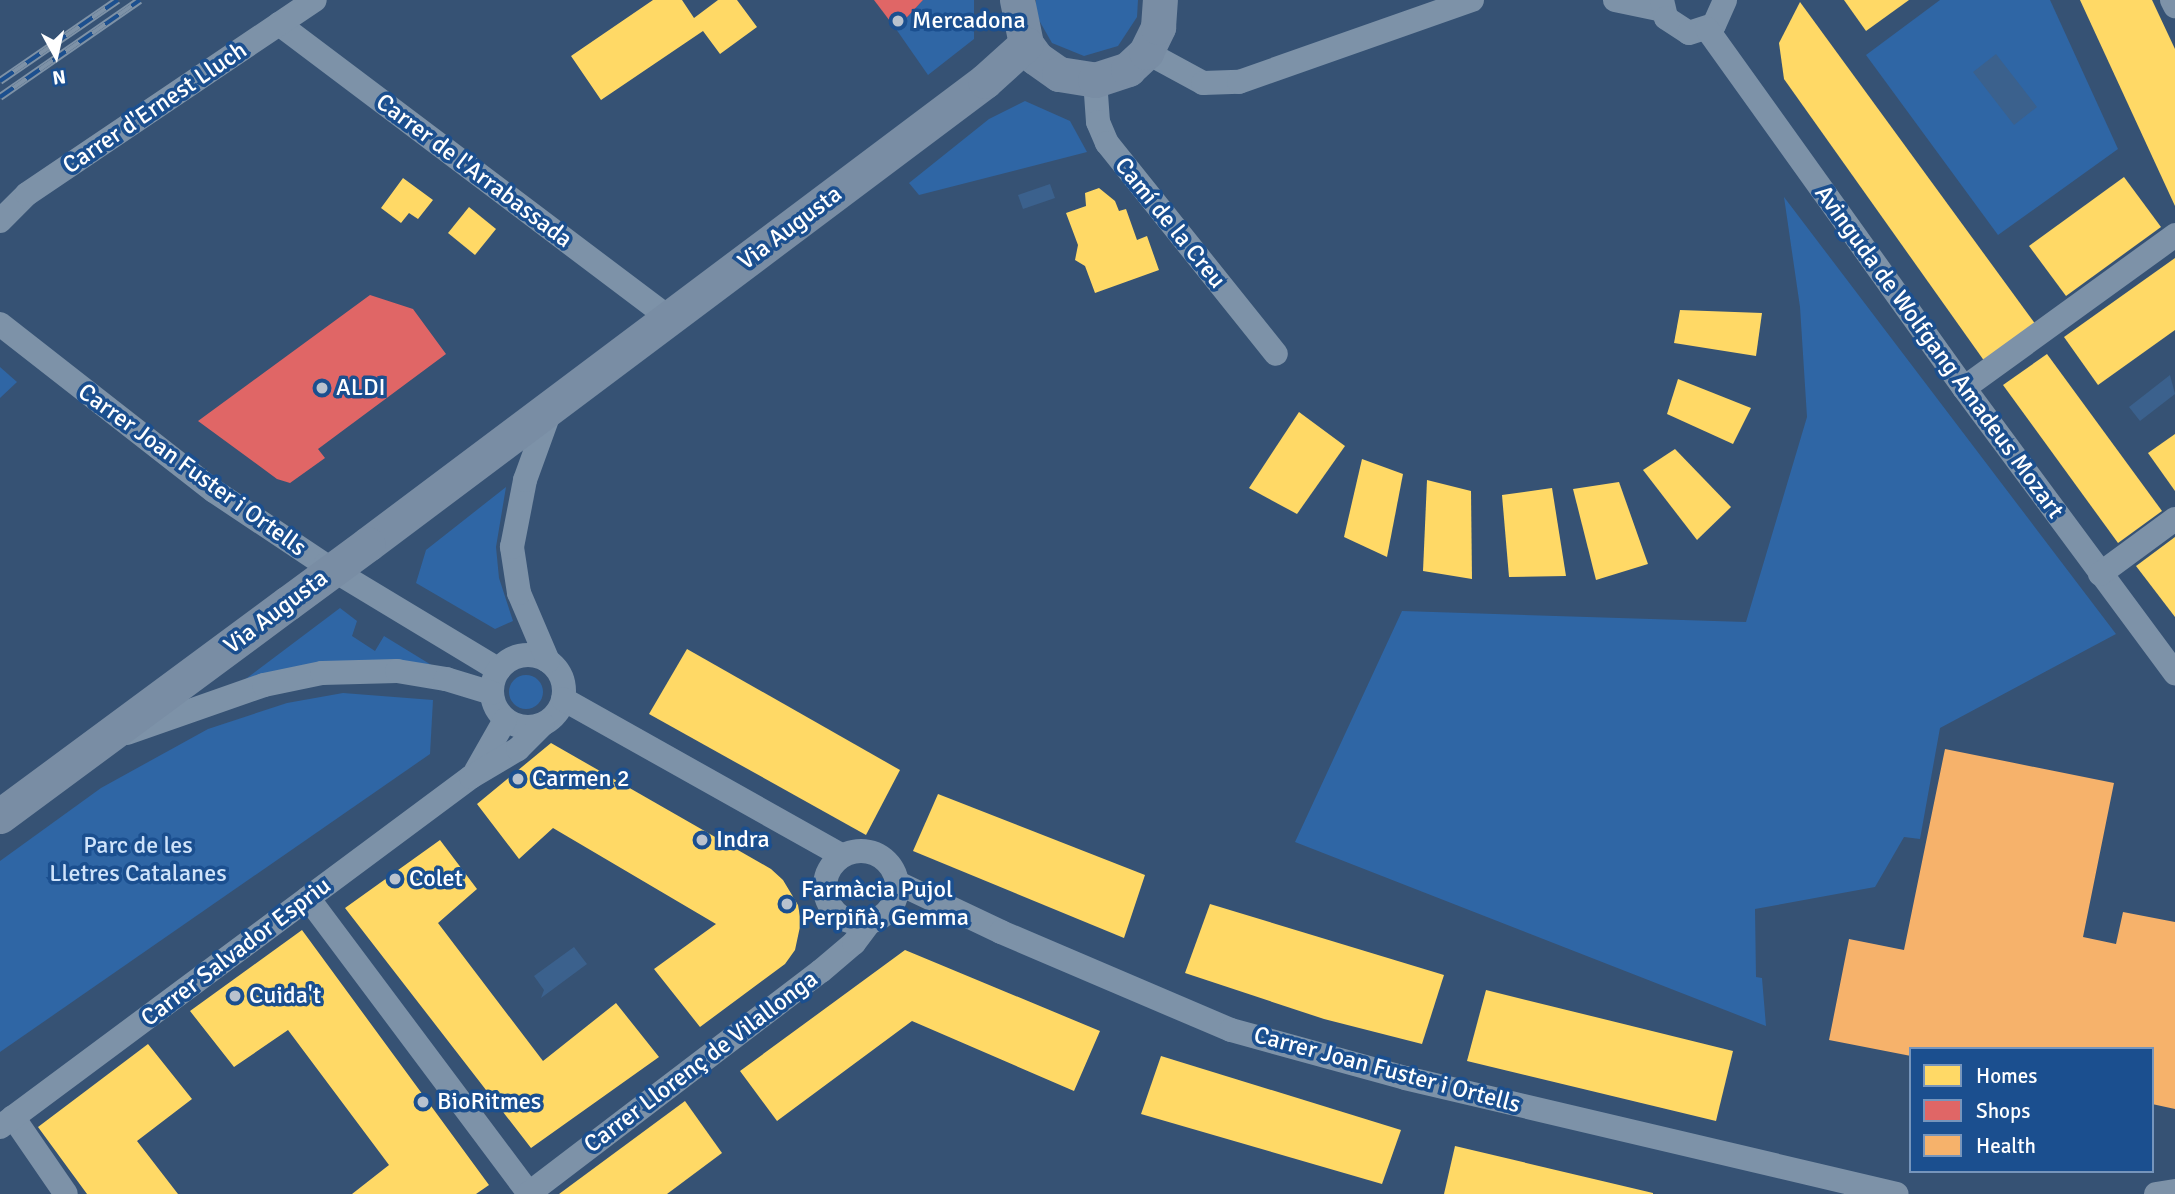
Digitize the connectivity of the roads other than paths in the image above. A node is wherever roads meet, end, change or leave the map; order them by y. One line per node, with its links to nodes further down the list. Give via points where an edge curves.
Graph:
1 (316, 0): 10 (street, Carrer d'Ernest Lluch)
2 (1017, 0): 12 (main road)
3 (1160, 0): 13 (main road, via 1158,27)
4 (1472, 0): 13 (street, via 1239,82 1203,83)
5 (1615, 0): 8 (street)
6 (1724, 0): 11 (street, via 1719,19)
7 (2172, 0): 9 (street)
8 (1662, 5): 11 (street, via 1680,30)
9 (2175, 6)
10 (279, 24): 15 (street, Carrer d'Ernest Lluch, via 27,194); 17 (street, Carrer de l'Arrabassada)
11 (1707, 29): 20 (street, Avinguda de Wolfgang Amadeus Mozart)
12 (1026, 44): 14 (main road, via 1059,74); 17 (main road, Via Augusta)
13 (1146, 52): 14 (main road, via 1128,69)
14 (1095, 80): 19 (street, Camí de la Creu, via 1098,122 1107,143)
15 (0, 221)
16 (2175, 235): 20 (street)
17 (670, 319): 21 (main road, Via Augusta)
18 (0, 324): 26 (street, Carrer Joan Fuster i Ortells, via 214,491)
19 (1276, 354)
20 (1964, 388): 23 (street, Avinguda de Wolfgang Amadeus Mozart)
21 (551, 408): 24 (street, via 525,480 512,547 519,593); 30 (main road, Via Augusta, bridge)
22 (2175, 519): 23 (street)
23 (2100, 574): 25 (street, Avinguda de Wolfgang Amadeus Mozart)
24 (548, 661): 26 (street, via 516,657); 27 (street, via 563,681)
25 (2175, 673)
26 (496, 681): 28 (street); 30 (street, via 397,671 323,673 264,685)
27 (563, 699): 29 (street, via 558,712); 33 (street)
28 (505, 720): 29 (street, via 517,726); 31 (street, Carrer Salvador Espriu)
29 (543, 724): 31 (street, Carrer Salvador Espriu, via 518,749)
30 (100, 744): 32 (main road, Via Augusta)
31 (471, 777): 35 (street, Carrer Salvador Espriu)
32 (0, 817)
33 (841, 855): 34 (street, via 859,850 878,854 895,871); 36 (street, via 828,872 826,898 849,922)
34 (898, 883): 36 (street, via 891,908); 41 (street, Carrer Joan Fuster i Ortells, via 1231,1030 1405,1078)
35 (308, 898): 37 (street, Carrer Salvador Espriu); 39 (street)
36 (869, 923): 39 (street, Carrer Llorenç de Vilallonga, via 854,943 821,971)
37 (6, 1122): 40 (street)
38 (2175, 1191): 42 (street)
39 (528, 1193)
40 (66, 1194)
41 (1897, 1194)
42 (2156, 1194)

